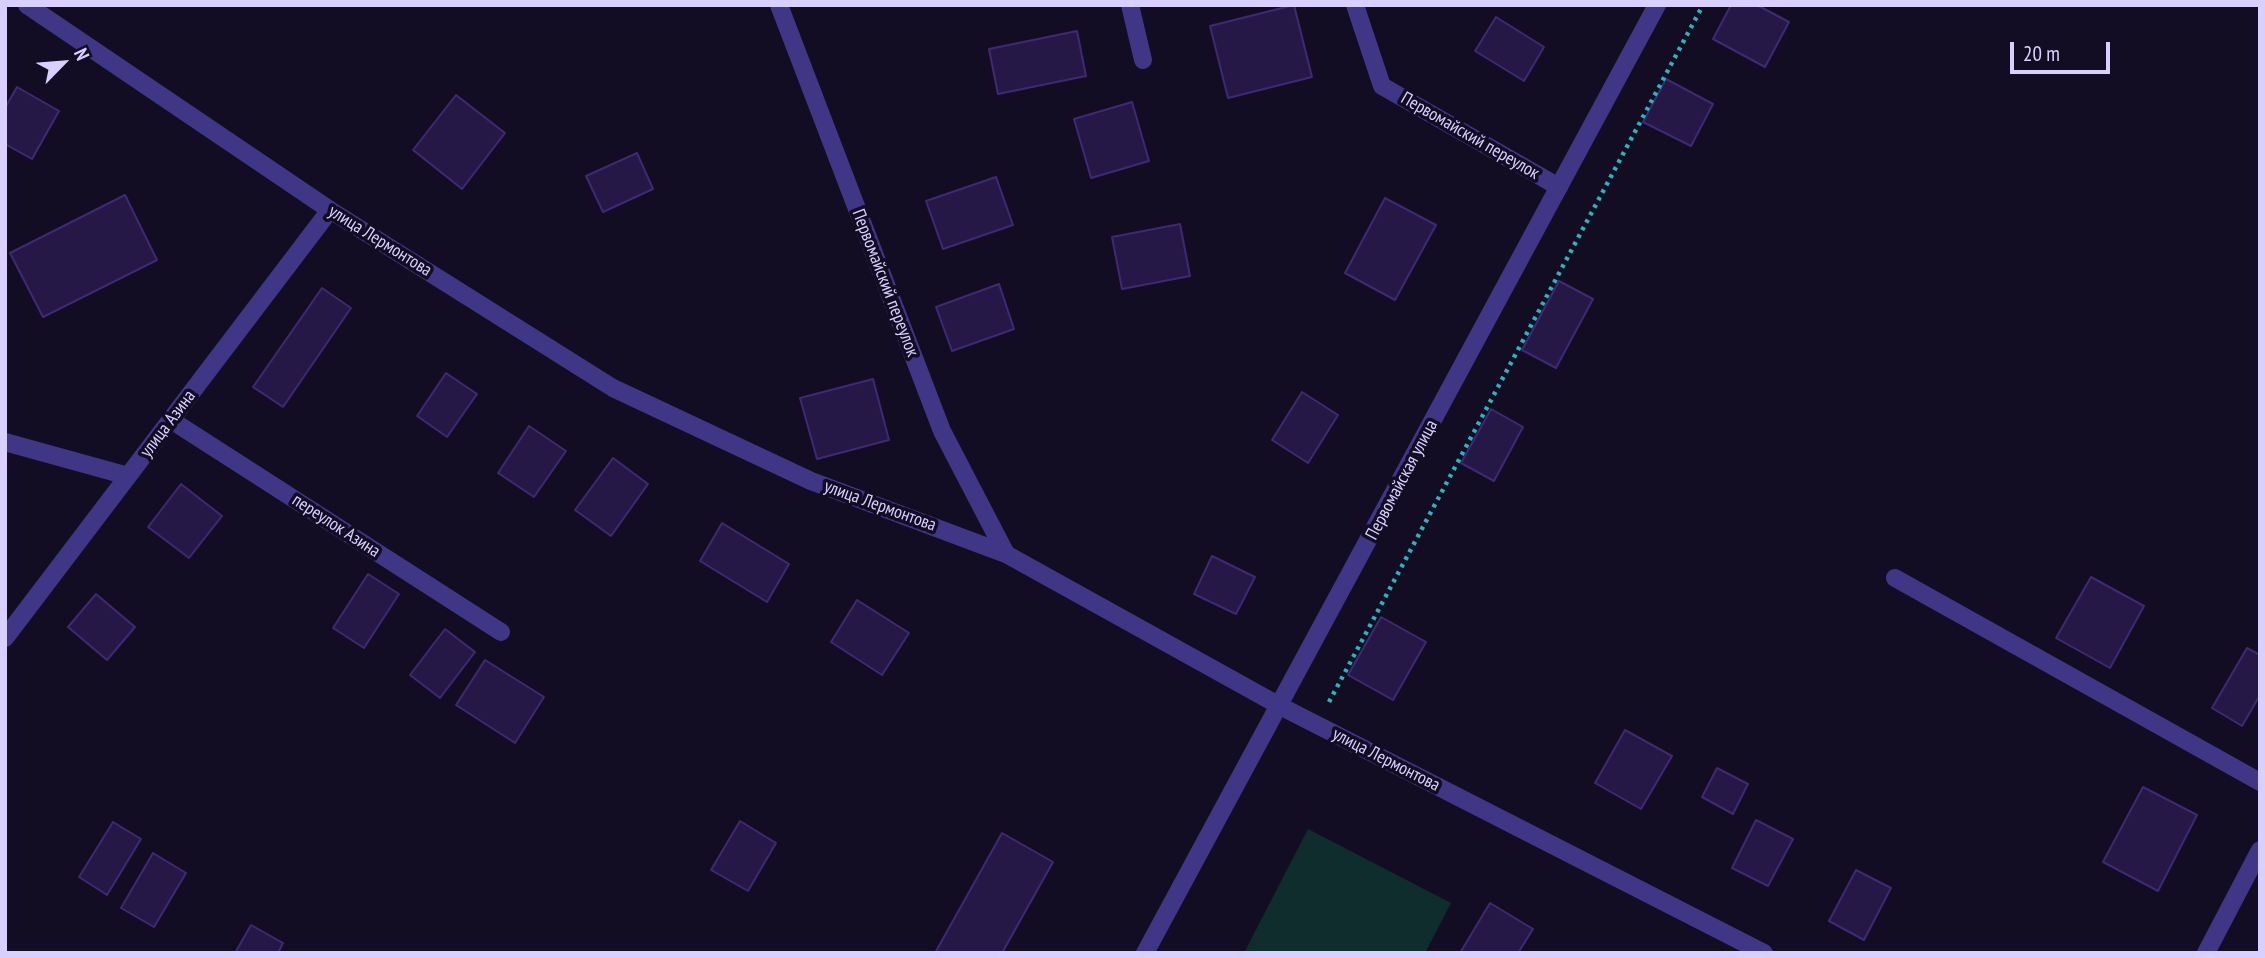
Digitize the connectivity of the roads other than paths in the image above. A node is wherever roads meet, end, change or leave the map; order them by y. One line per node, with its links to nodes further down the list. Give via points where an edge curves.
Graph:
1 (27, 5): 8 (street, улица Лермонтова)
2 (779, 5): 12 (street, Первомайский переулок, via 942,431)
3 (1130, 5): 6 (street)
4 (1355, 5): 7 (street, Первомайский переулок, via 1382,86)
5 (1657, 5): 7 (street, Первомайская улица)
6 (1143, 60)
7 (1559, 187): 16 (street, Первомайская улица)
8 (330, 209): 9 (street, улица Азина); 12 (street, улица Лермонтова, via 613,388 811,481)
9 (171, 420): 11 (street, улица Азина); 14 (street, переулок Азина)
10 (5, 442): 11 (street)
11 (128, 476): 15 (street, улица Азина)
12 (1006, 554): 16 (street, улица Лермонтова)
13 (1895, 578): 17 (street)
14 (501, 632)
15 (5, 638)
16 (1280, 706): 19 (street, Первомайская улица); 20 (street, улица Лермонтова)
17 (2260, 782)
18 (2260, 850): 21 (street)
19 (1145, 953)
20 (1764, 953)
21 (2206, 953)

